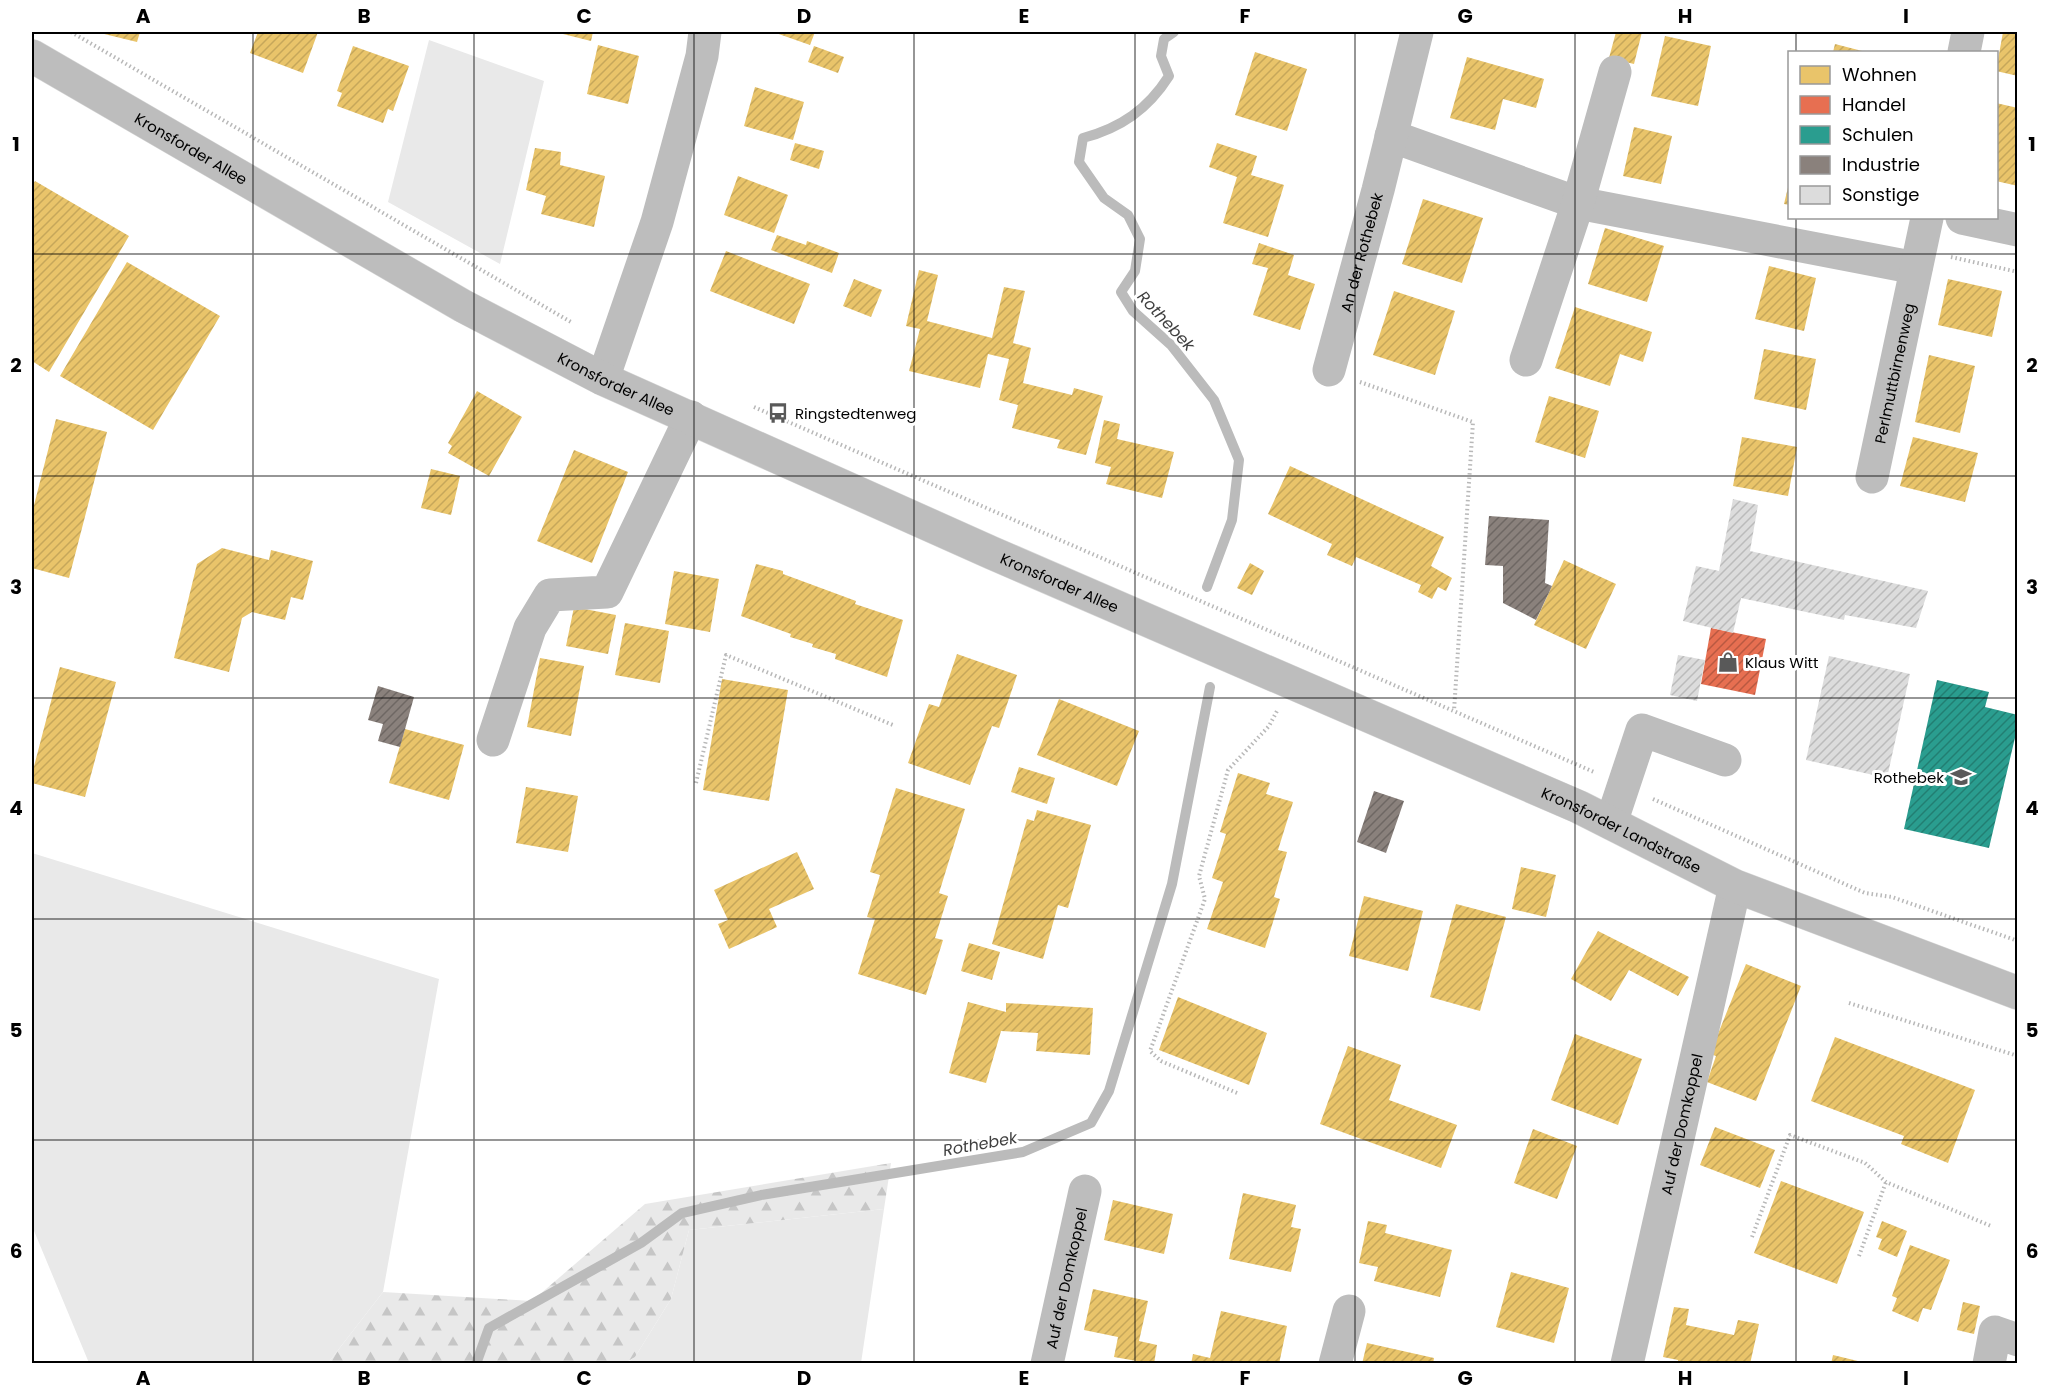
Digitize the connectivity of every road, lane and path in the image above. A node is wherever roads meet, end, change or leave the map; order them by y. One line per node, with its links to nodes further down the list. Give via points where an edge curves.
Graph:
1 (71, 32): 15 (path)
2 (705, 32): 15 (street, via 657,222)
3 (1417, 32): 8 (street, An der Rothebek)
4 (1968, 32): 5 (street)
5 (1964, 51)
6 (32, 56): 18 (street, Kronsforder Allee, via 463,306)
7 (1615, 72): 9 (street)
8 (1391, 136): 9 (street); 17 (street, An der Rothebek)
9 (1578, 203): 13 (street, via 1726,231); 16 (street)
10 (1927, 219): 13 (street, Perlmuttbirnenweg)
11 (1967, 219): 12 (street)
12 (2018, 230)
13 (1918, 259): 14 (path); 21 (street, Perlmuttbirnenweg)
14 (2018, 272)
15 (614, 348): 18 (street)
16 (1526, 360)
17 (1329, 370): 24 (path, via 1473,422)
18 (603, 379): 20 (street, Kronsforder Allee)
19 (743, 403): 24 (path)
20 (691, 417): 22 (street, Kronsforder Allee, via 992,553); 26 (street, via 607,592 550,595 530,628)
21 (1872, 477)
22 (1231, 654): 23 (street, Kronsforder Landstraße)
23 (1292, 682): 27 (street, Kronsforder Landstraße); 37 (path, via 1269,726 1228,770 1199,876 1205,899 1150,1051 1161,1061)
24 (1455, 709): 27 (path); 30 (path)
25 (893, 725): 29 (path, via 726,655)
26 (493, 740)
27 (1452, 752): 31 (street, Kronsforder Landstraße)
28 (1725, 760): 30 (street, via 1642,730)
29 (696, 783)
30 (1623, 785): 31 (street); 33 (path, via 1865,893 1892,897)
31 (1611, 822): 32 (street, Kronsforder Landstraße)
32 (1735, 886): 34 (street, Kronsforder Landstraße); 47 (street, Auf der Domkoppel)
33 (2018, 941)
34 (2018, 993)
35 (1849, 1003): 36 (path)
36 (2018, 1056)
37 (1237, 1093)
38 (1886, 1182): 40 (path); 41 (path, via 1865,1163 1790,1135); 42 (path)
39 (1085, 1191): 45 (street, Auf der Domkoppel)
40 (1991, 1226)
41 (1752, 1237)
42 (1859, 1256)
43 (1348, 1311): 46 (street)
44 (2018, 1340): 48 (street, via 1995,1332)
45 (1047, 1364)
46 (1335, 1364)
47 (1627, 1364)
48 (1989, 1364)

